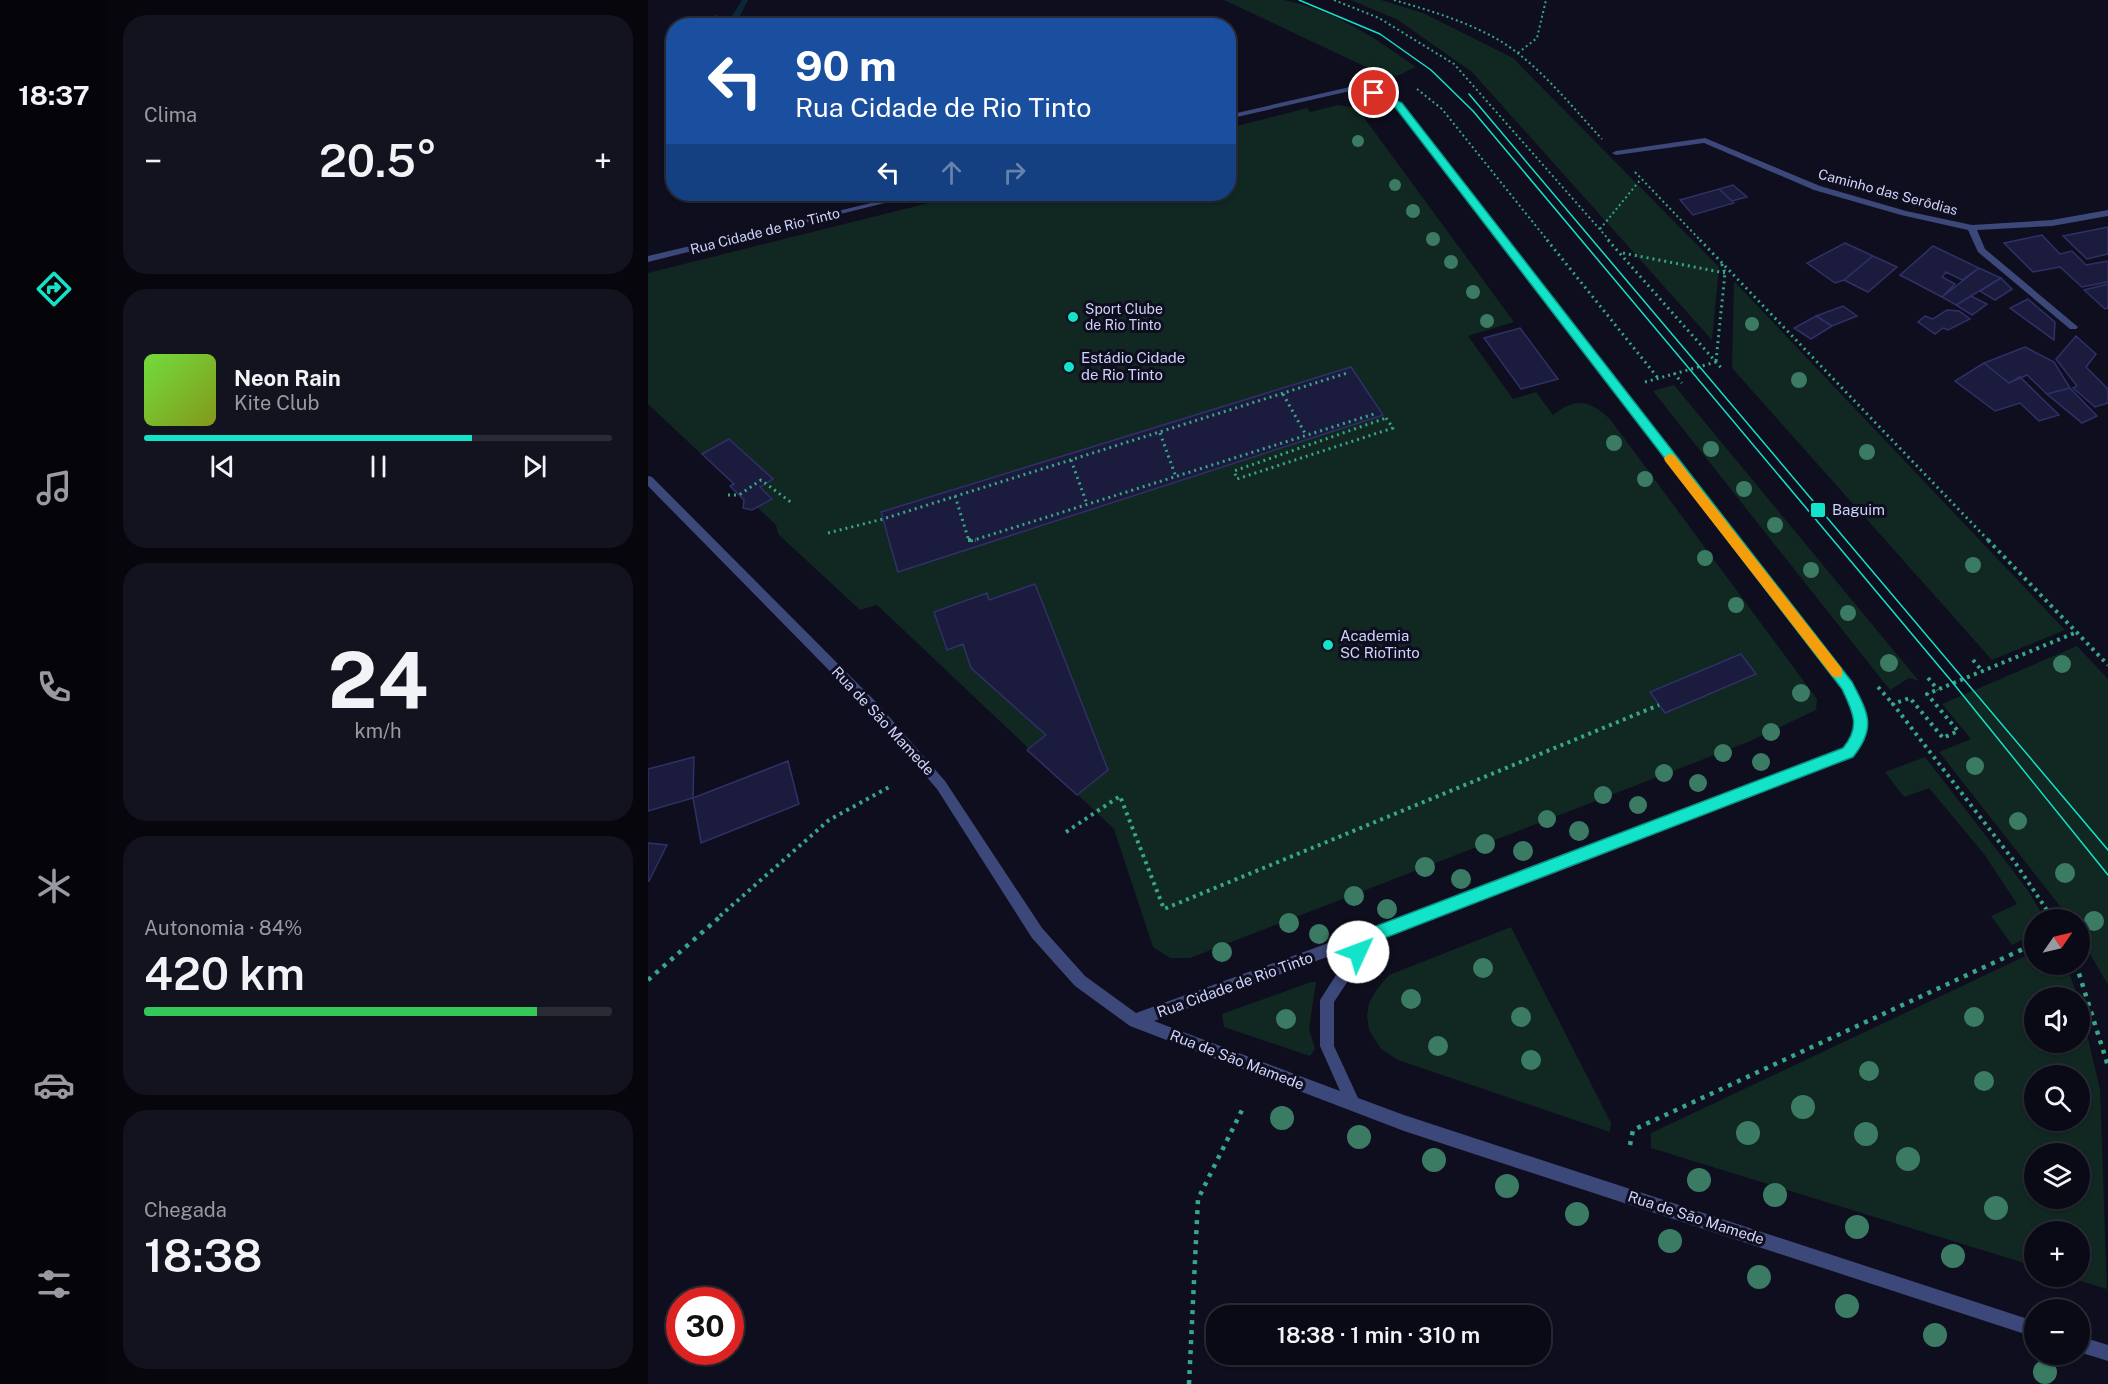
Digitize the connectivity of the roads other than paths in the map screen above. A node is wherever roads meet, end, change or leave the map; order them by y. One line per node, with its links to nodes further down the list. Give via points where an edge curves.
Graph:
1 (1236, 115): 9 (street, Rua Cidade de Rio Tinto, via 1350,89 1374,93 1399,105 1847,686 1860,713 1860,738 1848,753)
2 (1616, 153): 5 (street, Caminho das Serôdias, via 1705,140 1817,188)
3 (888, 201): 6 (street, Rua Cidade de Rio Tinto)
4 (2108, 213): 5 (street, Caminho das Serôdias, via 2052,223)
5 (1972, 228): 7 (street, via 1981,250)
6 (648, 260)
7 (2073, 327)
8 (648, 480): 10 (street, Rua de São Mamede, via 874,708 941,785 1037,933 1080,981)
9 (1369, 937): 10 (street, Rua Cidade de Rio Tinto); 11 (street, via 1327,1000 1327,1046)
10 (1135, 1021): 11 (street, Rua de São Mamede)
11 (1353, 1104): 12 (street, Rua de São Mamede)
12 (2024, 1326)
13 (2090, 1347): 14 (street)
14 (2108, 1353)

